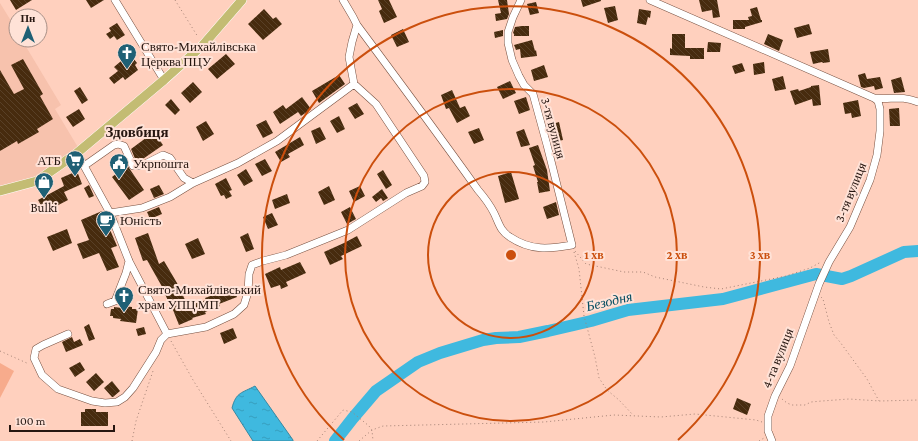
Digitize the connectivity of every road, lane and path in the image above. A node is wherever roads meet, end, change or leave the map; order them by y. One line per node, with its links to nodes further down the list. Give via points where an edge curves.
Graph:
1 (115, 0): 9 (street)
2 (175, 0): 8 (path)
3 (241, 0): 8 (main road)
4 (343, 0): 7 (street)
5 (521, 0): 18 (street, 3-тя вулиця, via 508,32 508,43 519,76 533,94)
6 (650, 0): 11 (street)
7 (357, 25): 10 (street, via 349,58); 18 (street, via 479,191 501,229 511,238 526,245 539,248)
8 (203, 45): 9 (main road)
9 (164, 80): 13 (main road)
10 (354, 84): 15 (street, via 277,141 238,163); 24 (street, via 376,104 424,176 425,182 348,230 286,255 252,265 244,305 234,314 206,327)
11 (874, 98): 12 (street, via 897,97); 20 (street, 3-тя вулиця, via 878,101 880,110 877,155 870,180 850,227)
12 (918, 102)
13 (77, 153): 14 (street); 16 (main road, via 36,181)
14 (84, 166): 15 (street, via 118,144 124,146 133,166 141,166 163,155 170,158 184,178); 17 (street)
15 (193, 183): 17 (street, via 170,197 142,208)
16 (0, 191)
17 (110, 213): 19 (street)
18 (573, 247): 20 (path, via 586,264 624,272 643,272 655,277 721,289 786,276 821,262); 31 (path, via 579,269 584,316 599,378 607,390)
19 (129, 261): 22 (street, via 115,301); 24 (street)
20 (828, 264): 21 (street, 3-тя вулиця)
21 (817, 287): 28 (street, 4-та вулиця, via 790,366); 30 (path, via 824,299 834,335)
22 (107, 304)
23 (68, 334): 27 (street, via 36,349 34,358)
24 (167, 334): 27 (street, via 133,388 125,398 117,402 92,402 58,390); 35 (path)
25 (0, 351): 27 (path)
26 (154, 368): 34 (path)
27 (39, 369)
28 (776, 394): 30 (path, via 792,405 849,399); 33 (street, 4-та вулиця, via 768,416)
29 (918, 400): 30 (path)
30 (880, 401)
31 (633, 415): 32 (path, via 544,422 383,426); 33 (path, via 661,417 695,414 756,420 763,423)
32 (372, 430): 36 (path, via 352,412 343,410); 37 (path); 38 (path)
33 (768, 431): 39 (street, 4-та вулиця)
34 (132, 441)
35 (231, 441)
36 (317, 441)
37 (359, 441)
38 (373, 441)
39 (772, 441)

